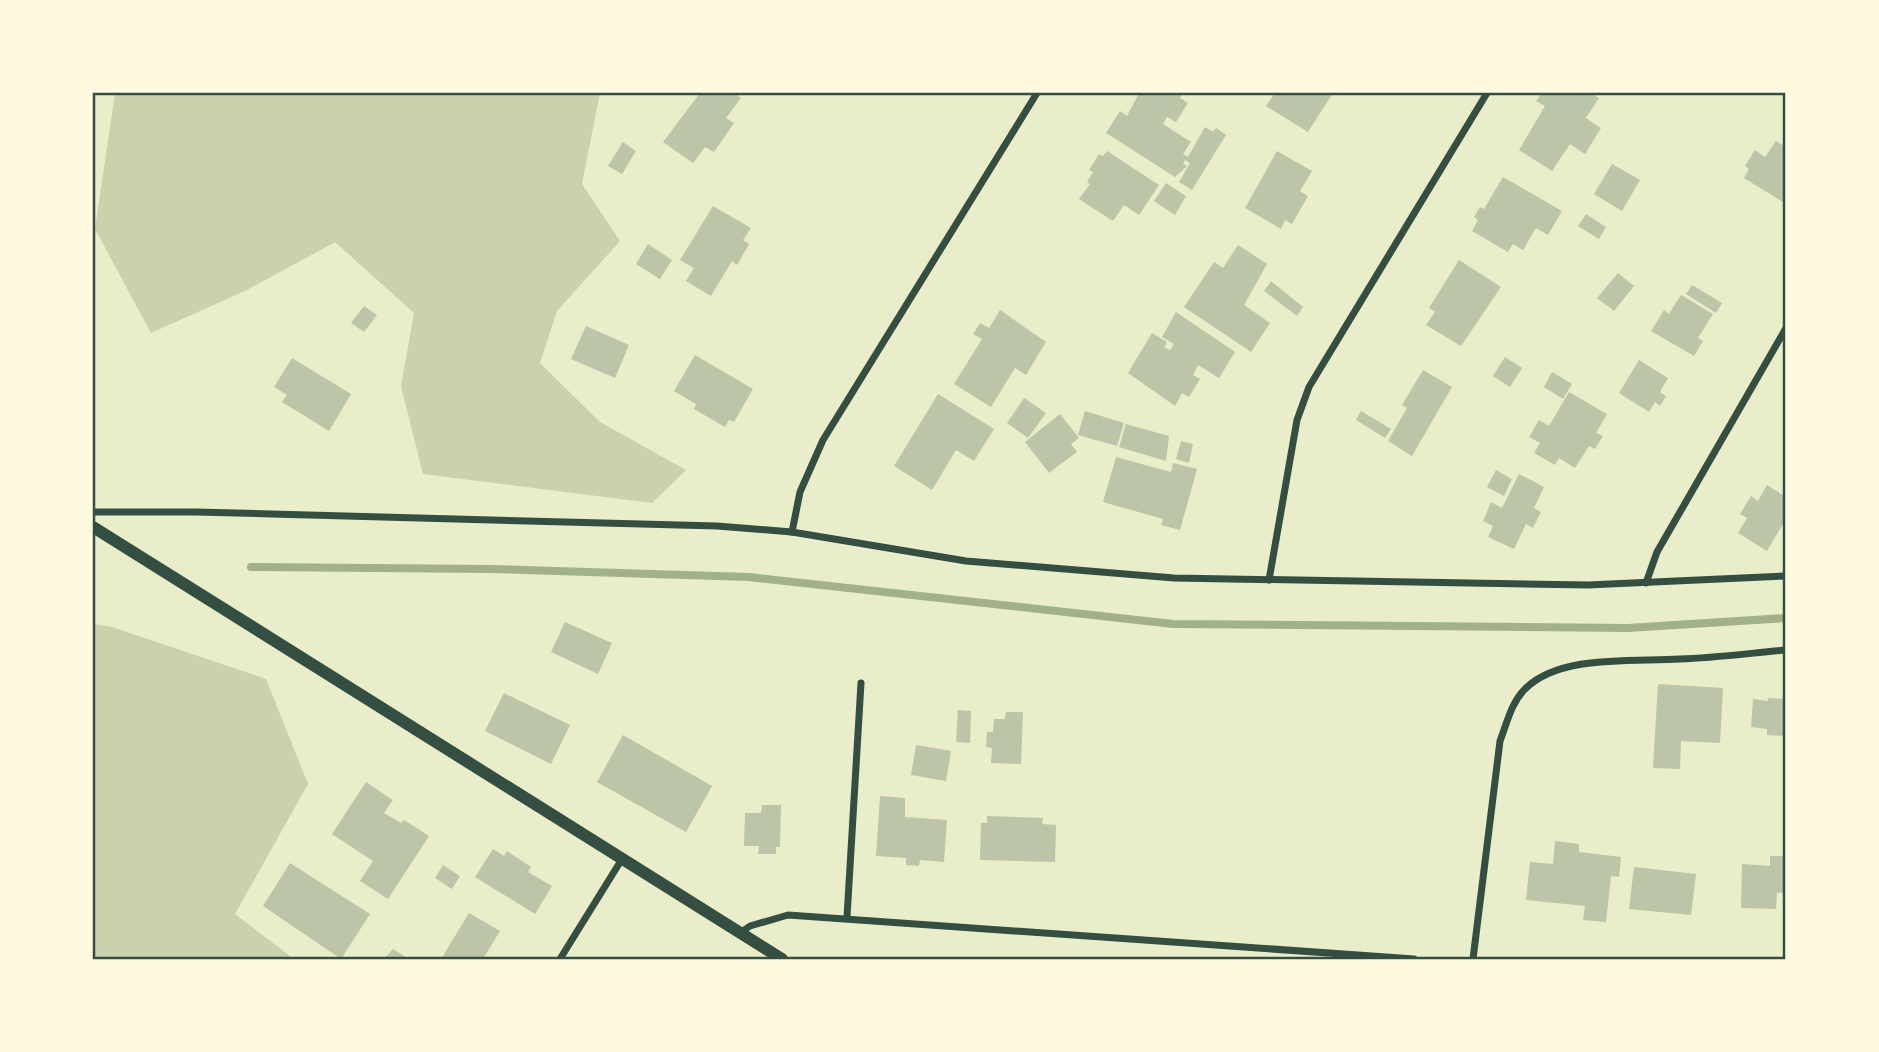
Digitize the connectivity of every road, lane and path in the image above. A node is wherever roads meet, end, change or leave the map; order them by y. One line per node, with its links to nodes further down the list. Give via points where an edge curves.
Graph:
1 (1037, 93): 6 (street, via 823,440 800,492)
2 (1487, 93): 8 (street, via 1309,387 1297,420)
3 (1786, 328): 9 (street, via 1657,552)
4 (93, 512): 6 (street, via 573,522)
5 (93, 527): 12 (street)
6 (792, 532): 8 (street, via 966,561 1174,578)
7 (1786, 576): 9 (street)
8 (1269, 580): 9 (street)
9 (1646, 583)
10 (1786, 650): 18 (street, via 1609,661 1560,669 1525,689 1512,707 1500,741)
11 (861, 683): 13 (street)
12 (622, 859): 14 (street); 15 (street)
13 (847, 917): 14 (street, via 776,916); 17 (street)
14 (740, 933): 16 (street)
15 (560, 959)
16 (782, 959)
17 (1414, 959)
18 (1473, 959)

